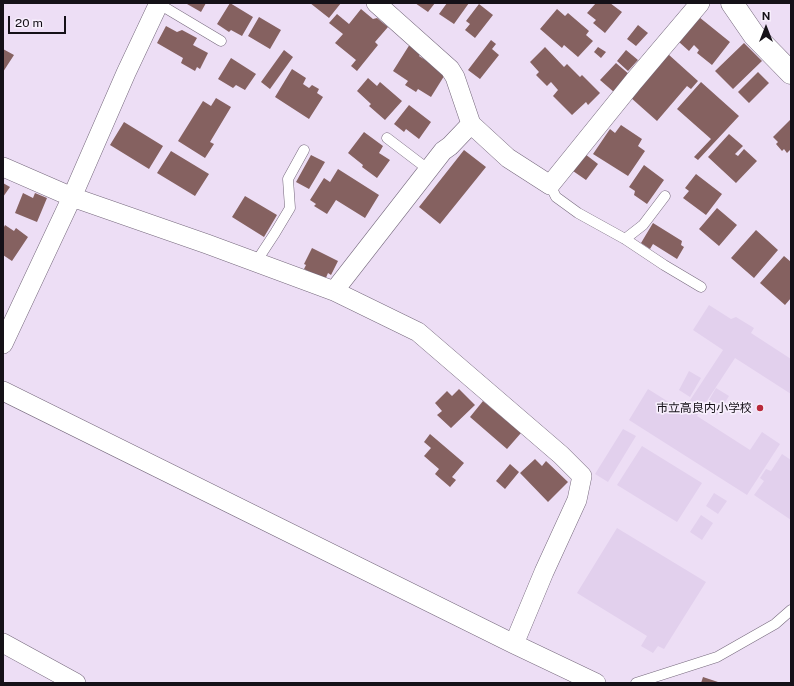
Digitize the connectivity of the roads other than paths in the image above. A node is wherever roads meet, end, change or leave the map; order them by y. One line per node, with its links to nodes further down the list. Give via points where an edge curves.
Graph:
1 (376, 3): 7 (street, via 450,69)
2 (700, 3): 12 (street)
3 (732, 3): 6 (main road, via 754,35)
4 (159, 4): 5 (lane); 14 (street)
5 (221, 40)
6 (791, 73)
7 (471, 124): 11 (street, via 443,151); 12 (street, via 508,158)
8 (387, 138): 11 (lane)
9 (304, 150): 16 (lane, via 288,179 290,208)
10 (3, 167): 14 (street)
11 (429, 170): 18 (street)
12 (550, 185): 15 (lane, via 556,197 578,213)
13 (665, 196): 15 (lane, via 643,225)
14 (72, 197): 16 (street); 19 (street)
15 (625, 239): 17 (lane)
16 (256, 262): 18 (street)
17 (701, 287)
18 (334, 291): 23 (street, via 418,332 582,476 577,500)
19 (3, 344)
20 (3, 390): 23 (street)
21 (791, 610): 26 (lane, via 775,624 717,657)
22 (3, 643): 24 (street)
23 (514, 644): 25 (street)
24 (76, 683)
25 (596, 683)
26 (636, 683)

